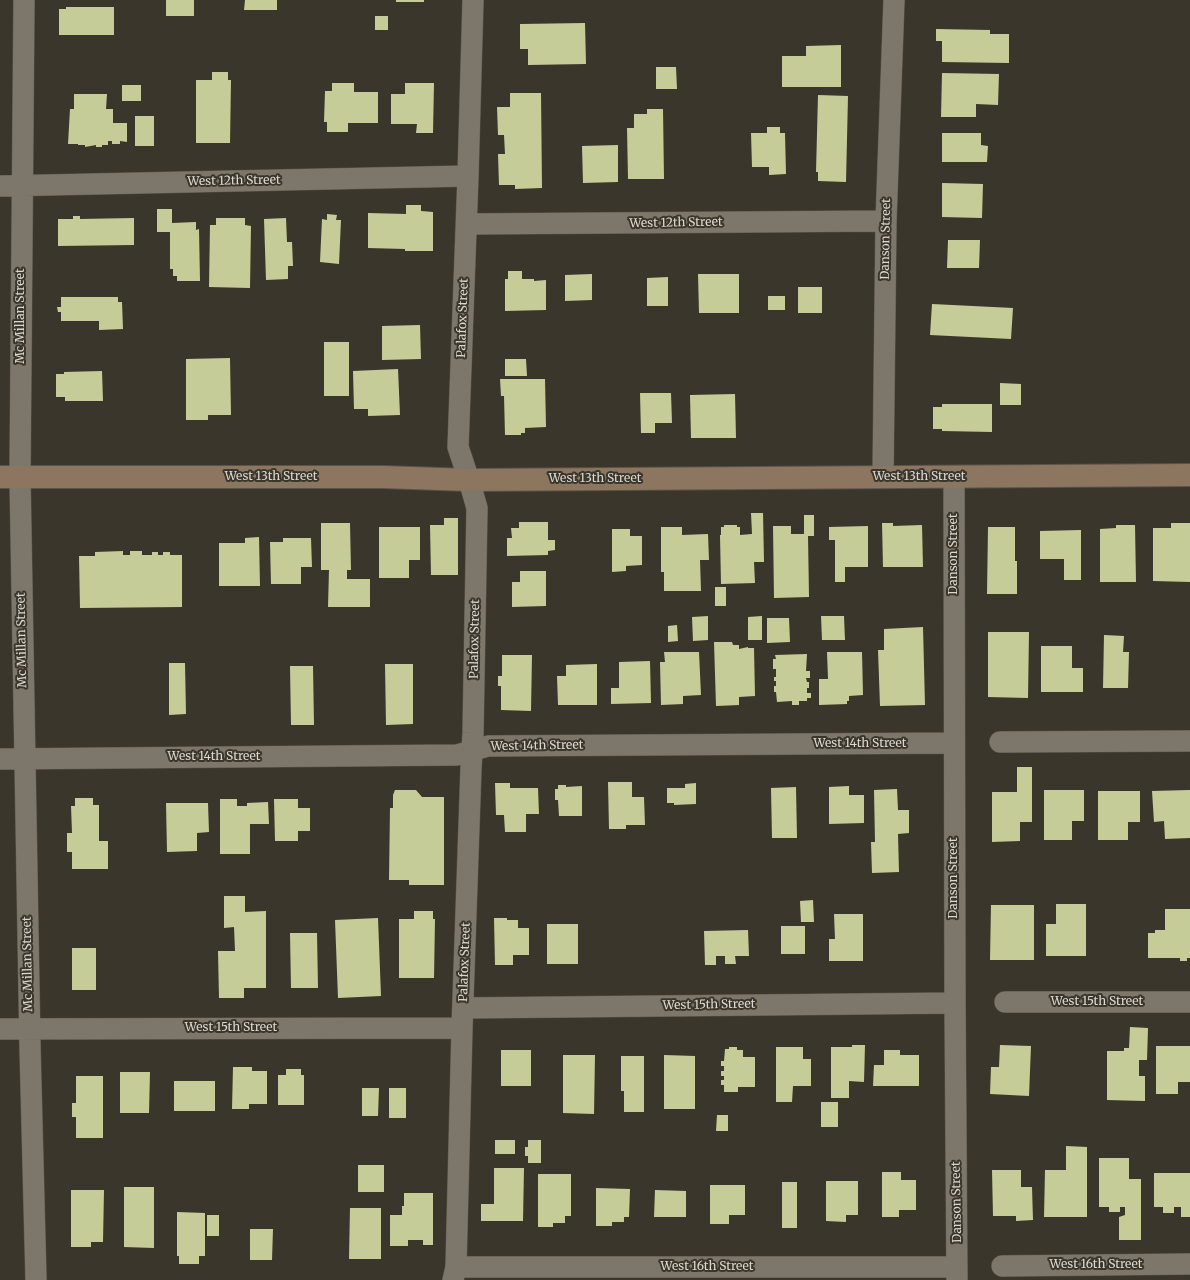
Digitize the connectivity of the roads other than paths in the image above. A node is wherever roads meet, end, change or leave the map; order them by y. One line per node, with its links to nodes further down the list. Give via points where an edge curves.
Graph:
1 (24, 0): 5 (street, Mc Millan Street)
2 (473, 0): 4 (street, Palafox Street)
3 (894, 0): 7 (street, Danson Street)
4 (468, 176): 5 (street, West 12th Street); 8 (street, Palafox Street)
5 (22, 185): 6 (street, West 12th Street); 10 (street, Mc Millan Street)
6 (0, 186)
7 (886, 221): 8 (street, West 12th Street); 11 (street, Danson Street)
8 (467, 224): 13 (street, Palafox Street, via 458,447)
9 (1190, 475): 12 (street, West 13th Street)
10 (10, 477): 13 (street, West 13th Street, via 383,477); 19 (street, Mc Millan Street)
11 (883, 477): 12 (street, West 13th Street); 13 (street, West 13th Street)
12 (954, 477): 16 (street, Danson Street)
13 (469, 480): 17 (street, Palafox Street, via 477,508)
14 (1000, 742): 15 (street)
15 (1190, 742)
16 (954, 743): 17 (street, West 14th Street, via 488,746); 22 (street, Danson Street)
17 (472, 751): 19 (street, West 14th Street, via 457,755); 23 (street, Palafox Street)
18 (0, 759): 19 (street, West 14th Street)
19 (24, 759): 24 (street, Mc Millan Street)
20 (1005, 1002): 21 (street, West 15th Street)
21 (1190, 1002)
22 (955, 1003): 23 (street, West 15th Street); 29 (street, Danson Street)
23 (462, 1018): 24 (street, West 15th Street); 28 (street, Palafox Street)
24 (29, 1028): 25 (street, West 15th Street); 30 (street, Mc Millan Street)
25 (0, 1029)
26 (1190, 1264): 27 (street, West 16th Street)
27 (1002, 1266)
28 (455, 1273): 29 (street, West 16th Street)
29 (957, 1273)
30 (36, 1280)

